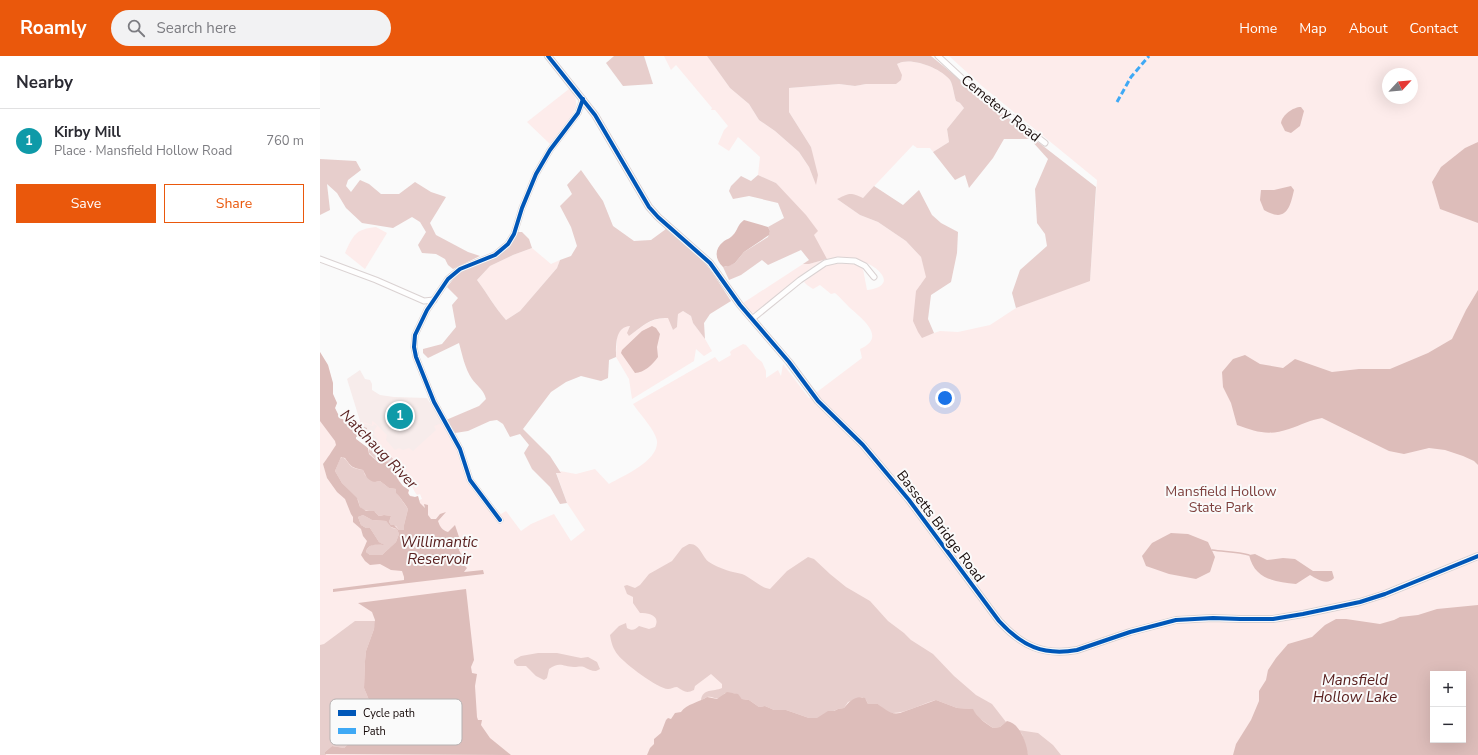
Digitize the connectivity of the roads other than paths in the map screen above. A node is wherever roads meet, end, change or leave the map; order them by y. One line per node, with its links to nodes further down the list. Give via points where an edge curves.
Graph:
1 (548, 56): 3 (street, Bassetts Bridge Road)
2 (938, 56): 6 (street, Cemetery Road, via 964,80)
3 (583, 99): 4 (street, Bassetts Bridge Road); 5 (street)
4 (591, 110): 5 (street); 12 (street, Bassetts Bridge Road, via 649,207 710,263)
5 (578, 113): 9 (street, via 550,150 536,174 508,244 495,255 460,269 448,279)
6 (1045, 143)
7 (320, 259): 10 (street)
8 (874, 277): 12 (street, via 865,266 854,261 838,260 825,263)
9 (434, 300): 10 (street); 11 (street)
10 (424, 301): 11 (street)
11 (427, 310): 13 (street, via 415,335 416,357 436,407 460,449 470,479)
12 (752, 319): 14 (street, Bassetts Bridge Road, via 818,401 868,451 910,500 999,621 1017,638 1036,649 1057,652 1077,650 1136,630 1184,619 1273,619 1329,609 1385,594)
13 (500, 520)
14 (1478, 556)

